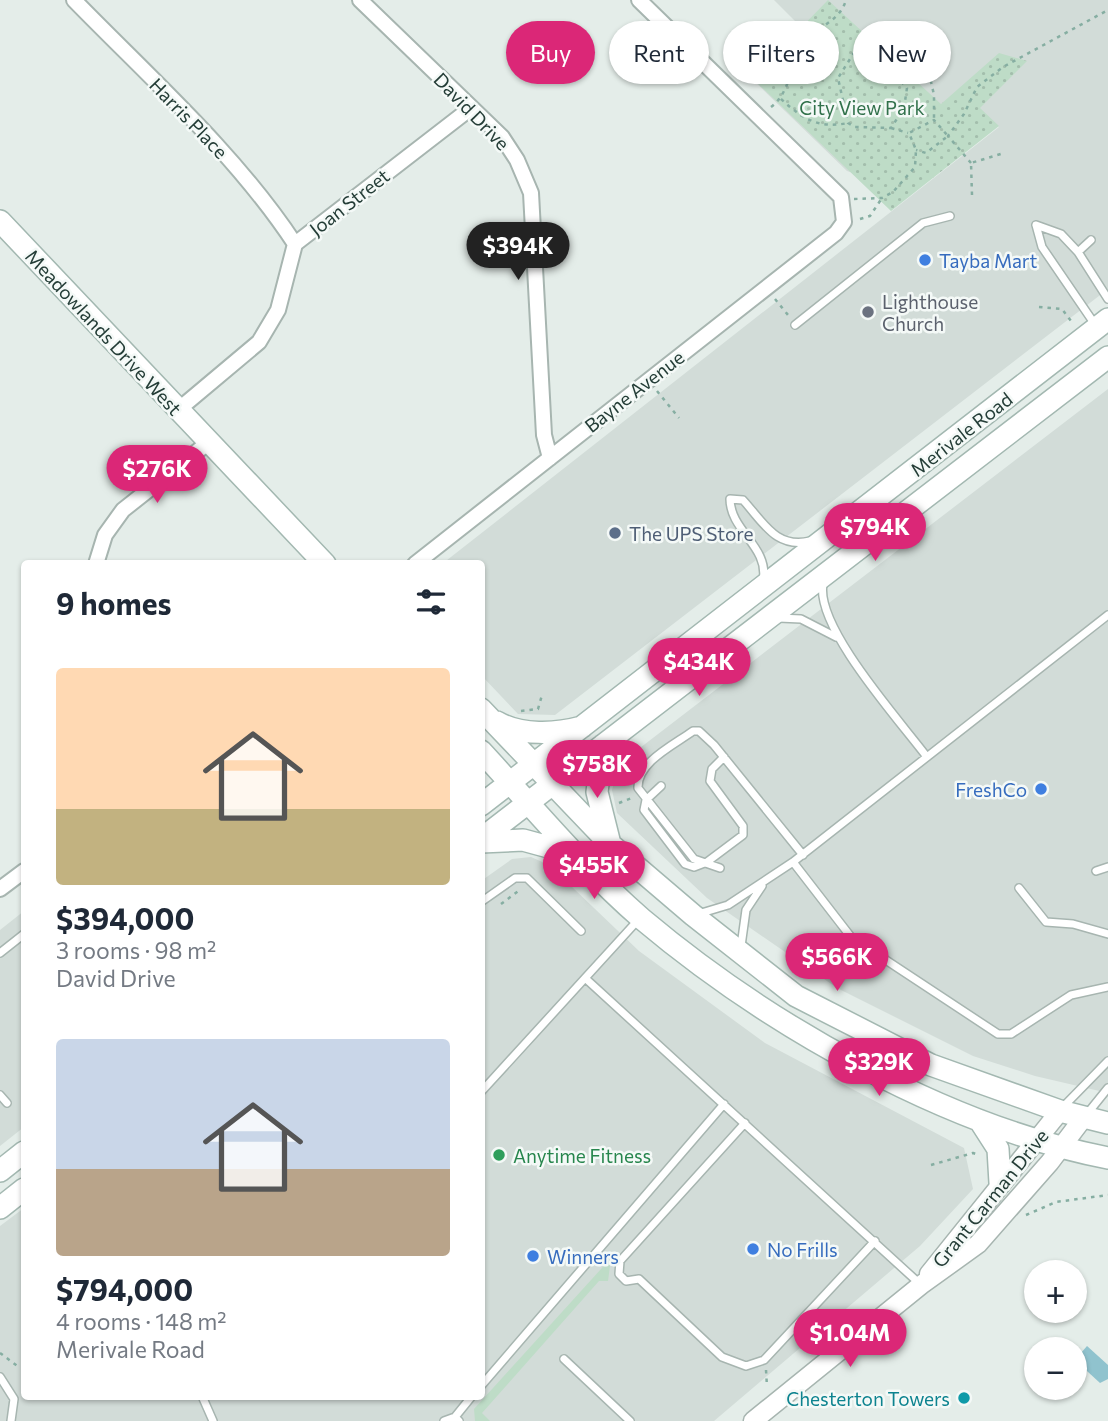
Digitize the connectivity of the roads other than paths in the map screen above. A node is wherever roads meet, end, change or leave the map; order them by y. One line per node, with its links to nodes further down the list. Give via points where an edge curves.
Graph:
1 (74, 0): 8 (street, Harris Place, via 222,152)
2 (360, 0): 4 (street, David Drive)
3 (639, 0): 17 (street, Bayne Avenue, via 841,197 845,217 836,233)
4 (471, 108): 8 (street, Joan Street); 17 (street, David Drive, via 502,137 531,193 544,435)
5 (950, 216): 12 (lane, via 923,223)
6 (0, 221): 15 (main road, Meadowlands Drive West)
7 (1091, 240): 9 (lane)
8 (295, 244): 15 (street, Joan Street, via 278,310 259,342)
9 (1078, 252): 10 (lane); 11 (lane, via 1061,234 1036,225 1042,247)
10 (1108, 299)
11 (1102, 323): 13 (main road); 18 (main road, Merivale Road)
12 (796, 325)
13 (1108, 351)
14 (1108, 357): 22 (main road, Merivale Road)
15 (178, 410): 16 (main road, Meadowlands Drive West)
16 (209, 442): 19 (street, via 123,510 105,535); 20 (main road, Meadowlands Drive West)
17 (550, 458): 21 (street, Bayne Avenue)
18 (828, 537): 23 (main road, Merivale Road); 23 (lane, via 785,543 743,500 730,499 731,513 763,560 765,573)
19 (97, 560)
20 (321, 560)
21 (420, 560)
22 (827, 573): 25 (main road, Merivale Road); 26 (lane, via 822,592)
23 (759, 591): 28 (main road, Merivale Road)
24 (1108, 615): 32 (lane)
25 (769, 618): 26 (lane, via 801,619); 29 (main road, Merivale Road)
26 (837, 637): 32 (lane)
27 (487, 714): 28 (main road, via 507,728 565,732); 33 (main road)
28 (585, 727): 33 (main road, Merivale Road)
29 (603, 746): 35 (main road, Merivale Road); 42 (main road, via 597,792)
30 (485, 755): 34 (main road)
31 (724, 757): 37 (lane, via 699,731 693,731 642,770 637,783); 44 (lane); 46 (lane, via 712,769 710,781 743,826 743,835)
32 (928, 757): 44 (lane)
33 (534, 765): 34 (main road, Merivale Road); 35 (main road)
34 (511, 783): 38 (main road, Merivale Road); 39 (main road)
35 (552, 785): 39 (main road, Merivale Road); 42 (main road)
36 (661, 786): 37 (lane)
37 (644, 797): 46 (lane)
38 (485, 802)
39 (528, 803): 40 (main road, Merivale Road); 43 (main road)
40 (485, 838)
41 (485, 841): 43 (main road, via 512,839)
42 (611, 845): 55 (main road)
43 (578, 855): 56 (main road)
44 (803, 855): 45 (lane)
45 (793, 862): 51 (lane); 63 (lane, via 850,937 998,1034 1011,1034 1071,995)
46 (701, 864): 48 (lane)
47 (1108, 867): 49 (lane)
48 (720, 868)
49 (1096, 871)
50 (21, 872): 53 (street)
51 (764, 883): 55 (lane, via 728,905); 61 (lane, via 746,910)
52 (1019, 888): 58 (lane, via 1046,922)
53 (0, 890)
54 (485, 899): 57 (lane, via 515,878 527,878)
55 (693, 915): 61 (main road)
56 (640, 917): 62 (lane); 72 (main road, via 717,978 799,1030 892,1081)
57 (581, 932)
58 (1108, 934)
59 (21, 936): 60 (lane)
60 (0, 953)
61 (741, 954): 70 (main road, via 796,996 931,1065)
62 (585, 978): 65 (lane); 69 (lane)
63 (1108, 987)
64 (1108, 1061): 70 (lane)
65 (485, 1088)
66 (1108, 1088): 71 (lane)
67 (0, 1095): 68 (lane)
68 (7, 1103)
69 (724, 1104): 73 (lane); 87 (lane)
70 (1060, 1111): 71 (main road); 75 (street, Grant Carman Drive)
71 (1084, 1117): 74 (main road); 76 (street, Grant Carman Drive)
72 (980, 1121): 75 (main road); 80 (main road, via 998,1149)
73 (745, 1123): 83 (lane); 83 (lane, via 620,1261 619,1274 626,1281 639,1279 722,1357 746,1366 764,1360)
74 (1108, 1123)
75 (1036, 1139): 76 (main road); 80 (street, Grant Carman Drive)
76 (1063, 1146): 78 (main road); 84 (street, Grant Carman Drive, via 978,1244)
77 (21, 1154): 79 (main road)
78 (1108, 1158)
79 (0, 1171)
80 (1000, 1183): 84 (street, Grant Carman Drive)
81 (21, 1190): 82 (main road)
82 (0, 1208)
83 (875, 1241): 84 (lane)
84 (920, 1285): 95 (street, Grant Carman Drive)
85 (564, 1359): 94 (lane)
86 (0, 1377): 91 (lane, via 15,1399)
87 (485, 1381)
88 (204, 1400): 92 (lane)
89 (469, 1400): 90 (lane)
90 (457, 1419): 93 (lane)
91 (10, 1421)
92 (213, 1421)
93 (444, 1421)
94 (630, 1421)
95 (753, 1421)

